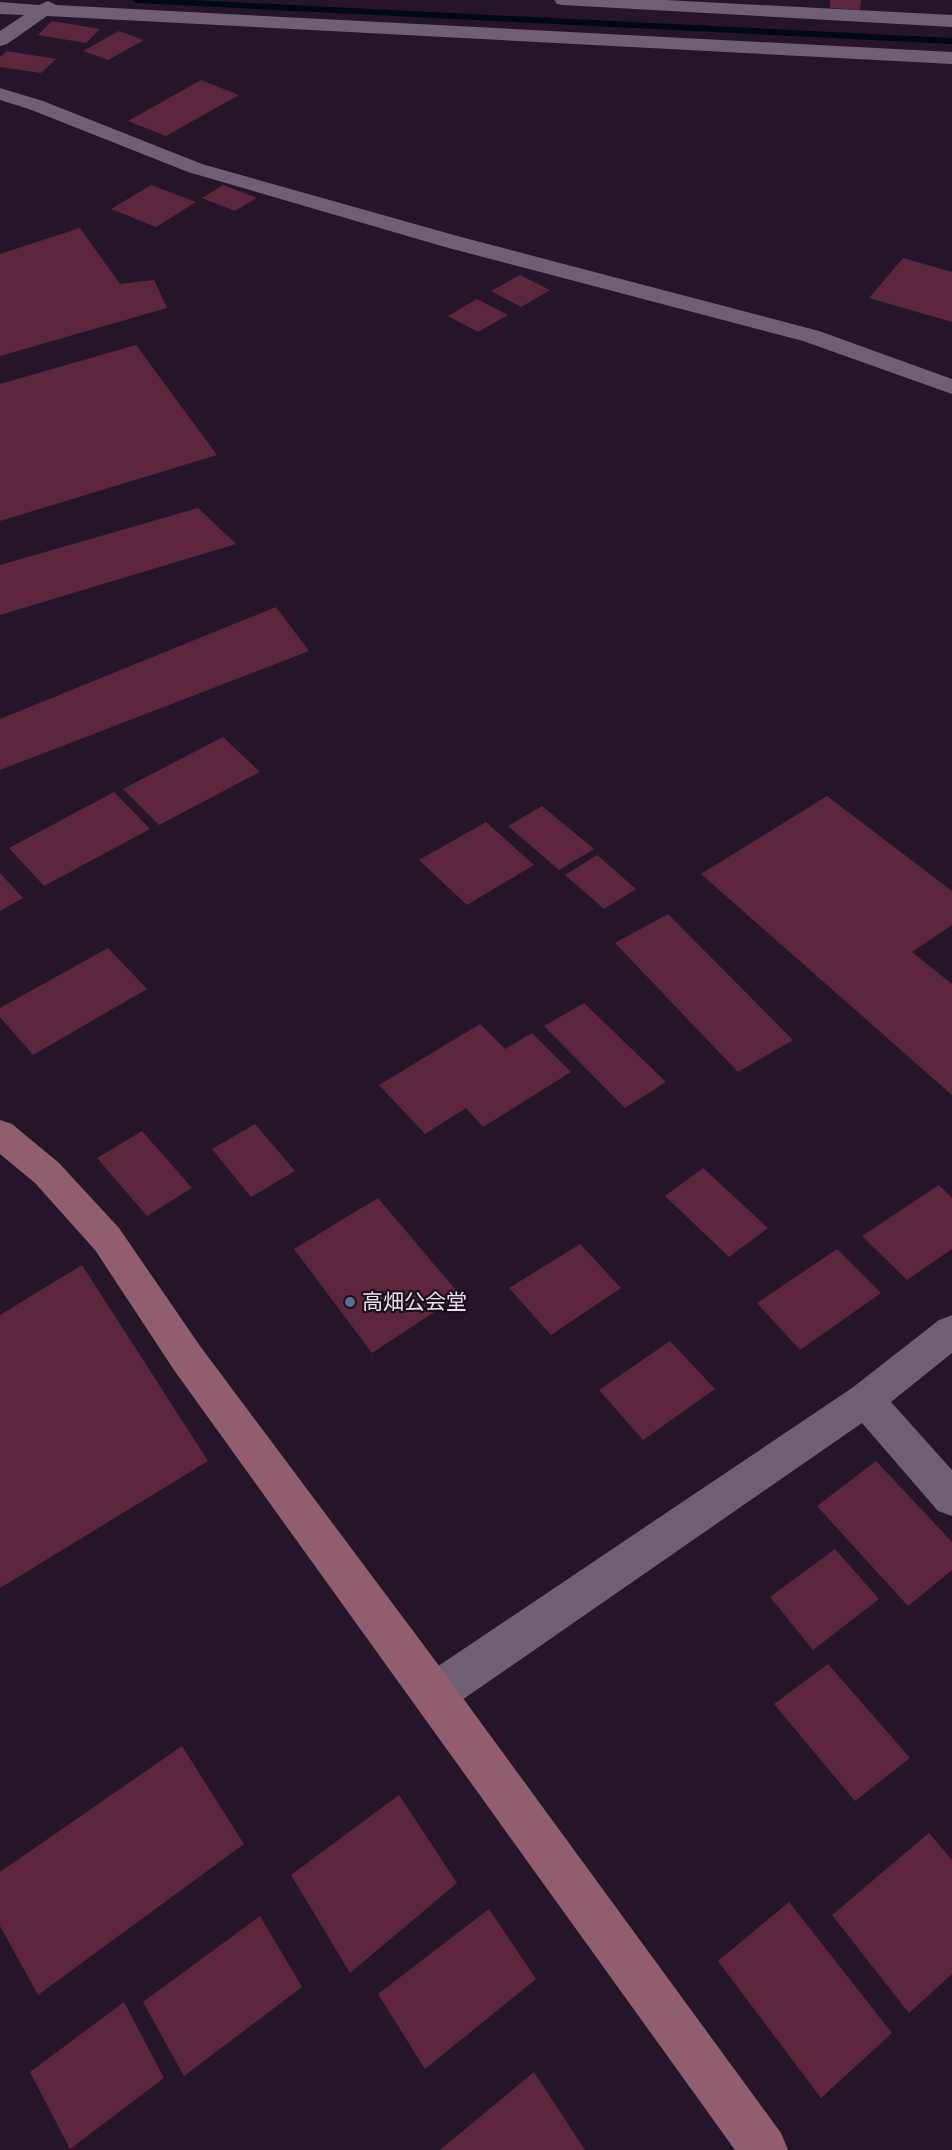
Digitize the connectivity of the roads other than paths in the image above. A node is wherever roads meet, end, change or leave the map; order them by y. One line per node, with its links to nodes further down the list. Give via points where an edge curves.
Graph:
1 (563, 0): 2 (street)
2 (676, 3): 5 (street)
3 (49, 5): 4 (street); 6 (street); 7 (street)
4 (0, 8)
5 (952, 21)
6 (0, 40)
7 (952, 58)
8 (0, 94): 9 (street, via 195,168 453,242 811,336)
9 (952, 387)
10 (0, 1134): 14 (street, via 47,1173 107,1239 187,1358)
11 (952, 1331): 12 (street)
12 (865, 1400): 13 (street); 14 (street)
13 (952, 1498)
14 (434, 1694): 15 (street)
15 (764, 2150)

